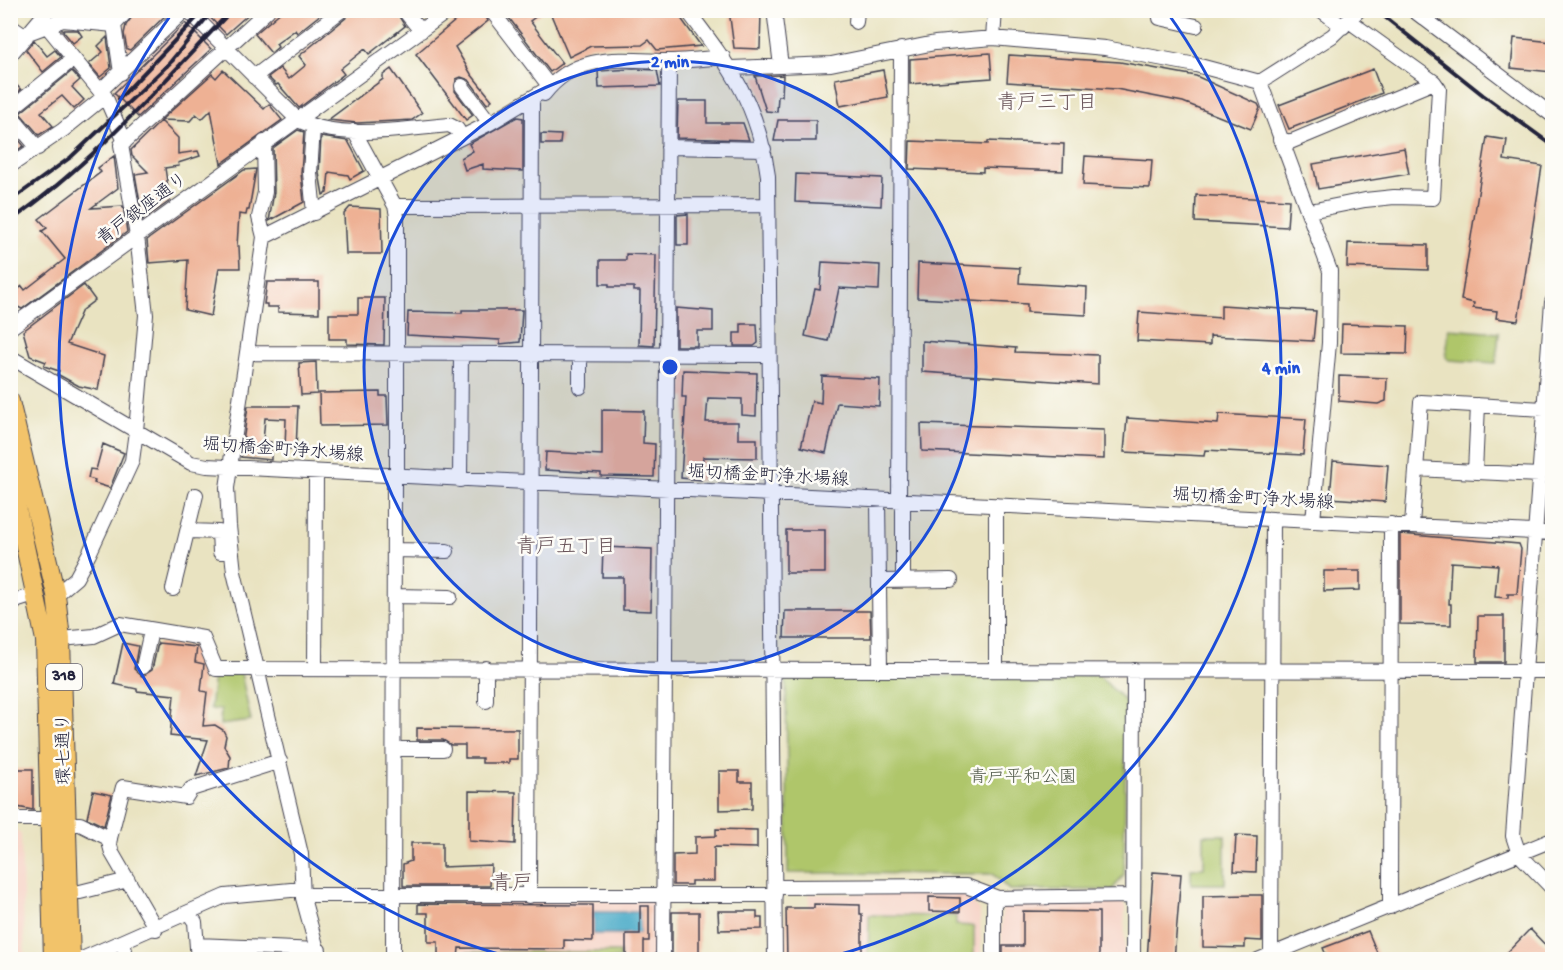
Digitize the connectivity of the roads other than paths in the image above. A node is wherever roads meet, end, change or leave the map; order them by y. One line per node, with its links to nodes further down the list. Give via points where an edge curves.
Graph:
1 (128, 10): 16 (street)
2 (187, 10): 22 (street); 29 (street)
3 (268, 10): 22 (street)
4 (342, 10): 30 (street)
5 (404, 10): 19 (street)
6 (449, 10): 19 (street, 青戸銀座通り)
7 (491, 10): 34 (street)
8 (687, 10): 27 (street)
9 (774, 10): 28 (street)
10 (995, 10): 21 (street)
11 (1159, 10): 18 (street, via 1160,18)
12 (1321, 10): 14 (street)
13 (1413, 10): 39 (street)
14 (1353, 16): 31 (street); 32 (street)
15 (45, 18): 16 (street); 20 (street); 25 (street)
16 (114, 25): 29 (street)
17 (10, 26): 20 (street)
18 (1196, 26)
19 (421, 31): 40 (street, 青戸銀座通り)
20 (28, 35): 24 (street)
21 (993, 38): 23 (street); 31 (street, via 1105,48)
22 (225, 48): 30 (street); 44 (street)
23 (901, 49): 28 (street, via 831,64); 88 (street)
24 (10, 55)
25 (73, 60): 35 (street); 37 (street)
26 (669, 61): 27 (street); 34 (street, via 599,60 576,68); 47 (street)
27 (727, 63): 28 (street); 49 (street, via 752,110)
28 (781, 66)
29 (121, 73): 35 (street)
30 (254, 77): 40 (street)
31 (1260, 82): 45 (street)
32 (1434, 82): 45 (street, via 1290,142); 56 (street, via 1440,94 1433,198 1365,200)
33 (462, 86): 41 (street)
34 (550, 87): 36 (street)
35 (104, 95): 44 (street); 48 (street)
36 (532, 105): 41 (street); 52 (street)
37 (10, 110)
38 (10, 115): 48 (street)
39 (1552, 115)
40 (305, 122): 42 (street); 46 (street, 青戸銀座通り); 57 (street)
41 (490, 123): 43 (street)
42 (354, 131): 43 (street, via 449,125); 51 (street)
43 (462, 137): 51 (street)
44 (123, 139): 58 (street, via 121,148)
45 (1280, 139): 56 (street)
46 (264, 142): 58 (street, 青戸銀座通り); 59 (street, via 265,192 259,217)
47 (668, 147): 49 (street); 55 (street)
48 (38, 148): 50 (street)
49 (764, 149): 53 (street)
50 (10, 166)
51 (380, 179): 54 (street); 57 (street)
52 (531, 205): 54 (street); 55 (street); 65 (street)
53 (768, 205): 55 (street); 68 (street)
54 (395, 206): 63 (street)
55 (666, 206): 67 (street)
56 (1310, 211): 91 (street, via 1329,265 1331,294)
57 (314, 213): 59 (street)
58 (137, 236): 61 (street, 青戸銀座通り); 74 (street, via 146,315)
59 (264, 237): 62 (street)
60 (1552, 302): 73 (street)
61 (10, 328)
62 (248, 353): 63 (street); 75 (street)
63 (396, 354): 64 (street); 81 (street)
64 (461, 354): 65 (street); 82 (street)
65 (530, 354): 66 (street); 83 (street)
66 (580, 355): 67 (street); 70 (street)
67 (666, 355): 68 (street); 84 (street)
68 (769, 355): 86 (street)
69 (17, 360): 74 (street, 堀切橋金町浄水場線)
70 (580, 387)
71 (10, 401): 105 (main road, 環七通り / 318)
72 (1478, 405): 73 (street); 76 (street, via 1421,402); 77 (street)
73 (1544, 409): 79 (street)
74 (136, 431): 75 (street, 堀切橋金町浄水場線, via 191,462); 105 (street, via 132,461 89,554 76,578)
75 (229, 468): 78 (street, 堀切橋金町浄水場線); 98 (street, via 226,496)
76 (1416, 469): 77 (street); 93 (street)
77 (1475, 472): 79 (street)
78 (316, 473): 81 (street, 堀切橋金町浄水場線); 113 (street)
79 (1540, 475): 95 (street)
80 (10, 476): 104 (main road, 環七通り / 318)
81 (395, 476): 82 (street, 堀切橋金町浄水場線); 97 (street)
82 (460, 480): 83 (street, 堀切橋金町浄水場線)
83 (530, 483): 84 (street, 堀切橋金町浄水場線); 116 (street)
84 (665, 490): 86 (street, 堀切橋金町浄水場線); 117 (street)
85 (196, 495): 94 (street)
86 (770, 495): 87 (street, 堀切橋金町浄水場線); 118 (street)
87 (878, 500): 88 (street, 堀切橋金町浄水場線); 102 (street)
88 (901, 501): 89 (street, 堀切橋金町浄水場線); 100 (street)
89 (996, 505): 90 (street, 堀切橋金町浄水場線); 120 (street)
90 (1274, 519): 91 (street, 堀切橋金町浄水場線); 122 (street)
91 (1313, 521): 92 (street, 堀切橋金町浄水場線)
92 (1391, 524): 93 (street, 堀切橋金町浄水場線); 123 (street)
93 (1412, 525): 95 (street, 堀切橋金町浄水場線)
94 (189, 531): 98 (street, via 219,532 220,552); 103 (street)
95 (1535, 532): 96 (street, 堀切橋金町浄水場線); 124 (street)
96 (1552, 533)
97 (394, 550): 99 (street); 106 (street)
98 (231, 551): 112 (street)
99 (447, 551)
100 (903, 580): 101 (street); 102 (street)
101 (951, 580)
102 (879, 581): 119 (street)
103 (173, 589)
104 (37, 594): 108 (street); 131 (main road, 環七通り / 318, via 45,640)
105 (56, 596): 110 (main road, 環七通り / 318)
106 (394, 596): 107 (street); 114 (street)
107 (450, 597)
108 (10, 606)
109 (151, 631): 110 (street, via 120,624 94,636); 111 (street); 112 (street, via 203,638 216,669)
110 (61, 639): 131 (main road, 環七通り / 318)
111 (143, 667)
112 (258, 668): 113 (street); 129 (street)
113 (315, 668): 114 (street)
114 (394, 668): 115 (street); 127 (street)
115 (486, 668): 116 (street); 126 (street)
116 (530, 668): 117 (street); 141 (street)
117 (665, 668): 118 (street); 142 (street)
118 (773, 669): 119 (street); 137 (street)
119 (880, 669): 120 (street)
120 (996, 669): 121 (street)
121 (1134, 670): 122 (street); 143 (street)
122 (1272, 670): 123 (street); 151 (street)
123 (1391, 670): 124 (street); 145 (street)
124 (1526, 671): 125 (street); 134 (street, via 1512,836)
125 (1552, 671)
126 (486, 701)
127 (394, 748): 128 (street); 140 (street)
128 (443, 749)
129 (280, 761): 132 (street, via 191,789 186,797 123,787); 139 (street, via 301,854)
130 (10, 815): 131 (street)
131 (59, 821): 132 (street, via 80,824); 152 (main road, 環七通り / 318); 153 (main road, 環七通り / 318)
132 (110, 838): 135 (street, via 112,853)
133 (1552, 840): 134 (street)
134 (1519, 854): 136 (street); 145 (street)
135 (128, 880): 138 (street); 147 (street)
136 (1552, 888)
137 (775, 891): 142 (street); 144 (street, via 966,886); 158 (street)
138 (80, 892)
139 (302, 892): 140 (street); 146 (street, via 225,896); 150 (street)
140 (394, 896): 141 (street); 156 (street)
141 (529, 896): 142 (street)
142 (663, 896): 157 (street)
143 (1133, 896): 144 (street); 160 (street)
144 (998, 898): 159 (street, via 994,904)
145 (1390, 907): 151 (street)
146 (189, 912): 147 (street); 149 (street, via 195,922)
147 (156, 929): 148 (street)
148 (123, 942): 152 (street, via 82,959); 154 (street)
149 (197, 945): 150 (street); 155 (street)
150 (319, 955)
151 (1267, 958)
152 (71, 959)
153 (53, 960)
154 (127, 960)
155 (198, 960)
156 (393, 960)
157 (663, 960)
158 (775, 960)
159 (994, 960)
160 (1133, 960)

